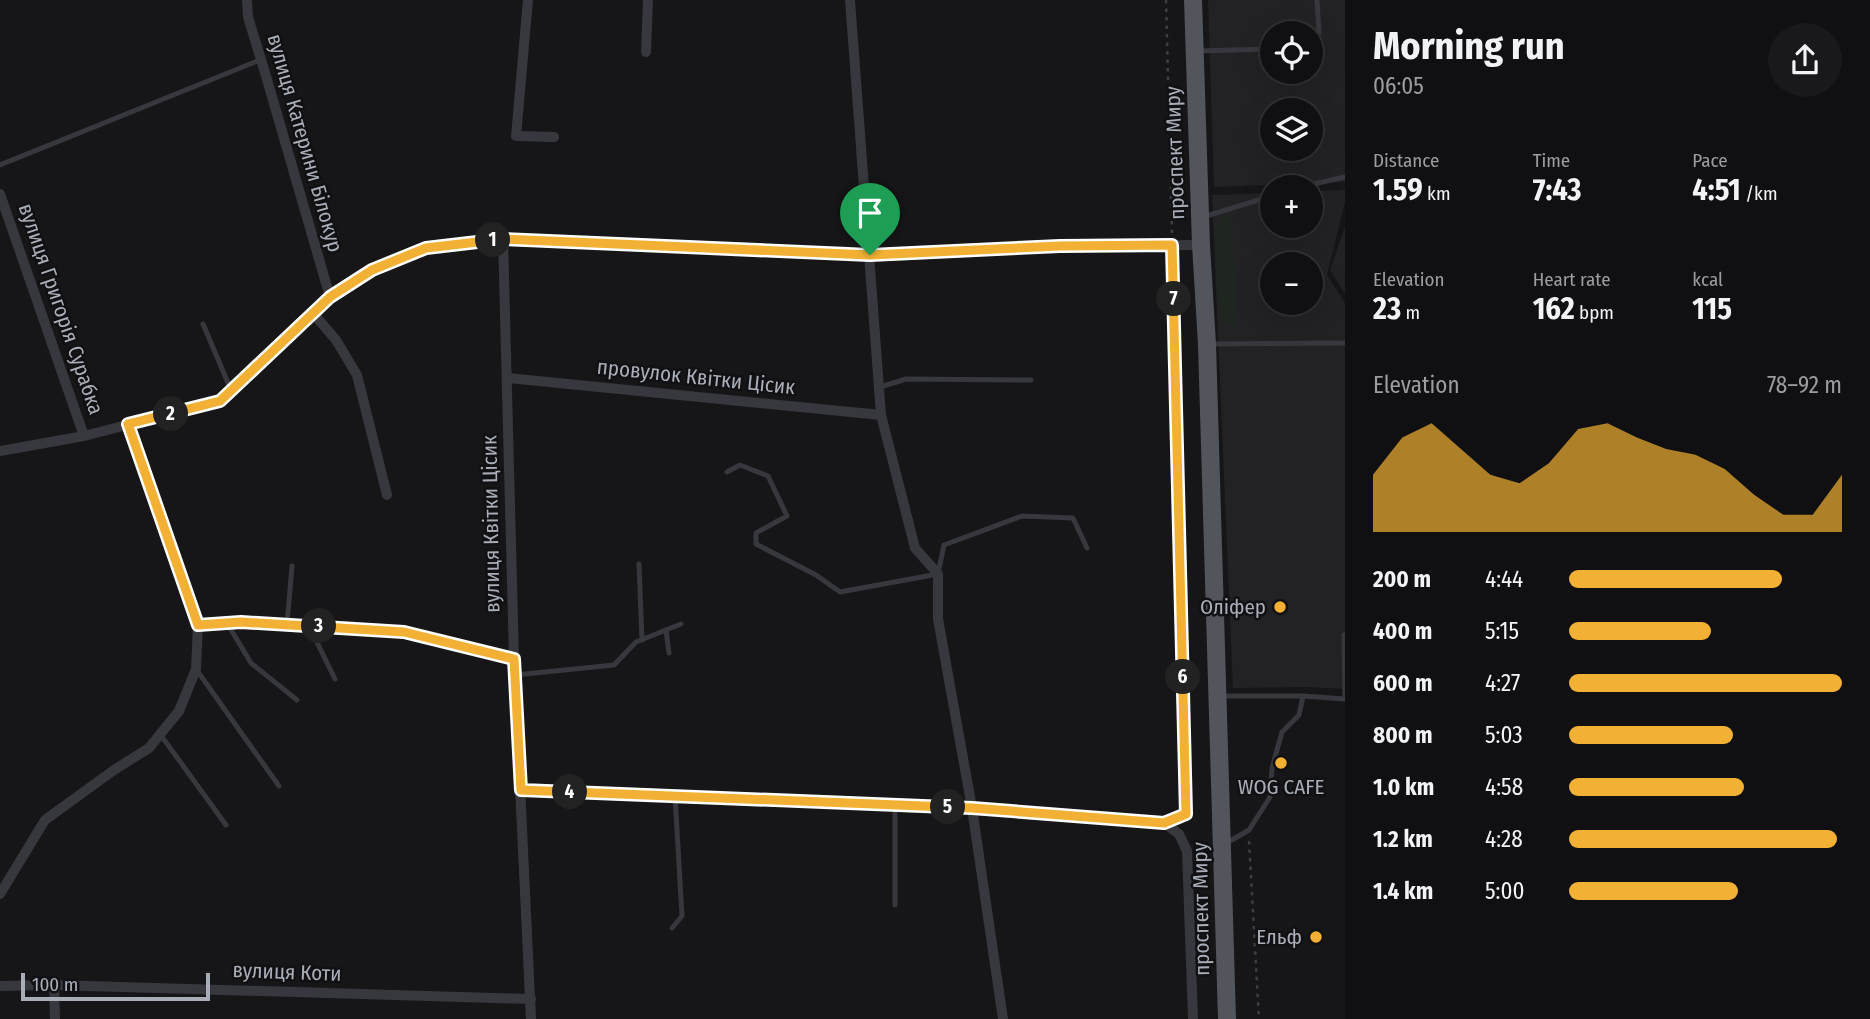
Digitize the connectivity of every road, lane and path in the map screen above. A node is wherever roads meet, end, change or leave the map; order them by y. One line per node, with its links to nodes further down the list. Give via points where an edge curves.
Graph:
1 (247, 0): 12 (street, вулиця Катерини Білокур)
2 (527, 0): 13 (street, via 516,136)
3 (648, 0): 11 (street)
4 (850, 0): 23 (street)
5 (1166, 0): 22 (path)
6 (1193, 0): 10 (main road, проспект Миру)
7 (1317, 0): 8 (lane)
8 (1318, 21)
9 (1260, 49): 10 (lane)
10 (1195, 51): 19 (main road, проспект Миру)
11 (646, 52)
12 (261, 59): 14 (lane); 24 (street, вулиця Катерини Білокур)
13 (554, 137)
14 (0, 165)
15 (1345, 177): 16 (lane)
16 (1323, 182)
17 (0, 194): 35 (street, вулиця Григорія Сурабка)
18 (1260, 200): 19 (lane)
19 (1200, 218): 21 (main road, проспект Миру)
20 (503, 239): 23 (street); 24 (street, via 426,248 372,270); 29 (street, вулиця Квітки Цісик)
21 (1201, 244): 22 (street); 28 (main road, проспект Миру)
22 (1172, 245): 23 (street); 66 (path, via 1186,814)
23 (870, 255): 31 (street)
24 (330, 297): 25 (street)
25 (313, 313): 32 (street); 38 (street, via 357,375)
26 (203, 324): 32 (lane)
27 (1345, 343): 28 (lane)
28 (1207, 344): 56 (main road, проспект Миру)
29 (507, 378): 33 (street, провулок Квітки Цісик); 52 (street, вулиця Квітки Цісик)
30 (1031, 380): 31 (lane, via 906,379)
31 (880, 387): 33 (street)
32 (231, 390): 34 (street, via 220,401)
33 (881, 415): 42 (street, via 915,548)
34 (128, 424): 35 (street); 46 (street)
35 (85, 436): 36 (street)
36 (0, 451)
37 (727, 472): 42 (lane, via 740,465 768,476 786,516 756,533 755,544 840,592)
38 (387, 495)
39 (1087, 548): 42 (lane, via 1073,518 1022,516 944,545)
40 (639, 564): 50 (lane)
41 (292, 566): 44 (lane)
42 (938, 574): 65 (street, via 937,618)
43 (227, 623): 44 (street); 46 (street); 59 (lane, via 251,663)
44 (287, 624): 47 (street)
45 (681, 624): 48 (lane)
46 (198, 625): 53 (street)
47 (309, 626): 52 (street, via 404,632); 55 (lane)
48 (666, 630): 50 (lane); 51 (lane)
49 (1344, 635): 58 (lane)
50 (642, 640): 54 (lane, via 614,665)
51 (669, 653)
52 (514, 659): 54 (street, вулиця Квітки Цісик)
53 (196, 669): 60 (street, via 179,710); 61 (lane)
54 (515, 675): 62 (street, вулиця Квітки Цісик)
55 (335, 679)
56 (1216, 696): 57 (lane); 69 (main road, проспект Миру)
57 (1303, 696): 58 (lane); 68 (lane, via 1299,715 1282,732 1270,797)
58 (1345, 699)
59 (297, 700)
60 (160, 734): 67 (lane); 70 (street, via 149,748 45,820)
61 (279, 786)
62 (521, 790): 63 (street); 75 (street, вулиця Квітки Цісик)
63 (675, 796): 64 (street); 72 (lane, via 682,916)
64 (895, 805): 65 (street); 71 (lane)
65 (972, 808): 66 (street); 78 (street)
66 (1164, 823): 79 (street, via 1179,834 1187,851)
67 (226, 825)
68 (1249, 830): 69 (lane); 81 (path)
69 (1222, 846): 80 (main road, проспект Миру)
70 (0, 894)
71 (895, 905)
72 (672, 928)
73 (54, 985): 74 (street, вулиця Коти); 75 (street, вулиця Коти); 76 (street)
74 (0, 986)
75 (531, 999): 77 (street, вулиця Квітки Цісик)
76 (55, 1019)
77 (531, 1019)
78 (1003, 1019)
79 (1193, 1019)
80 (1227, 1019)
81 (1259, 1019)

